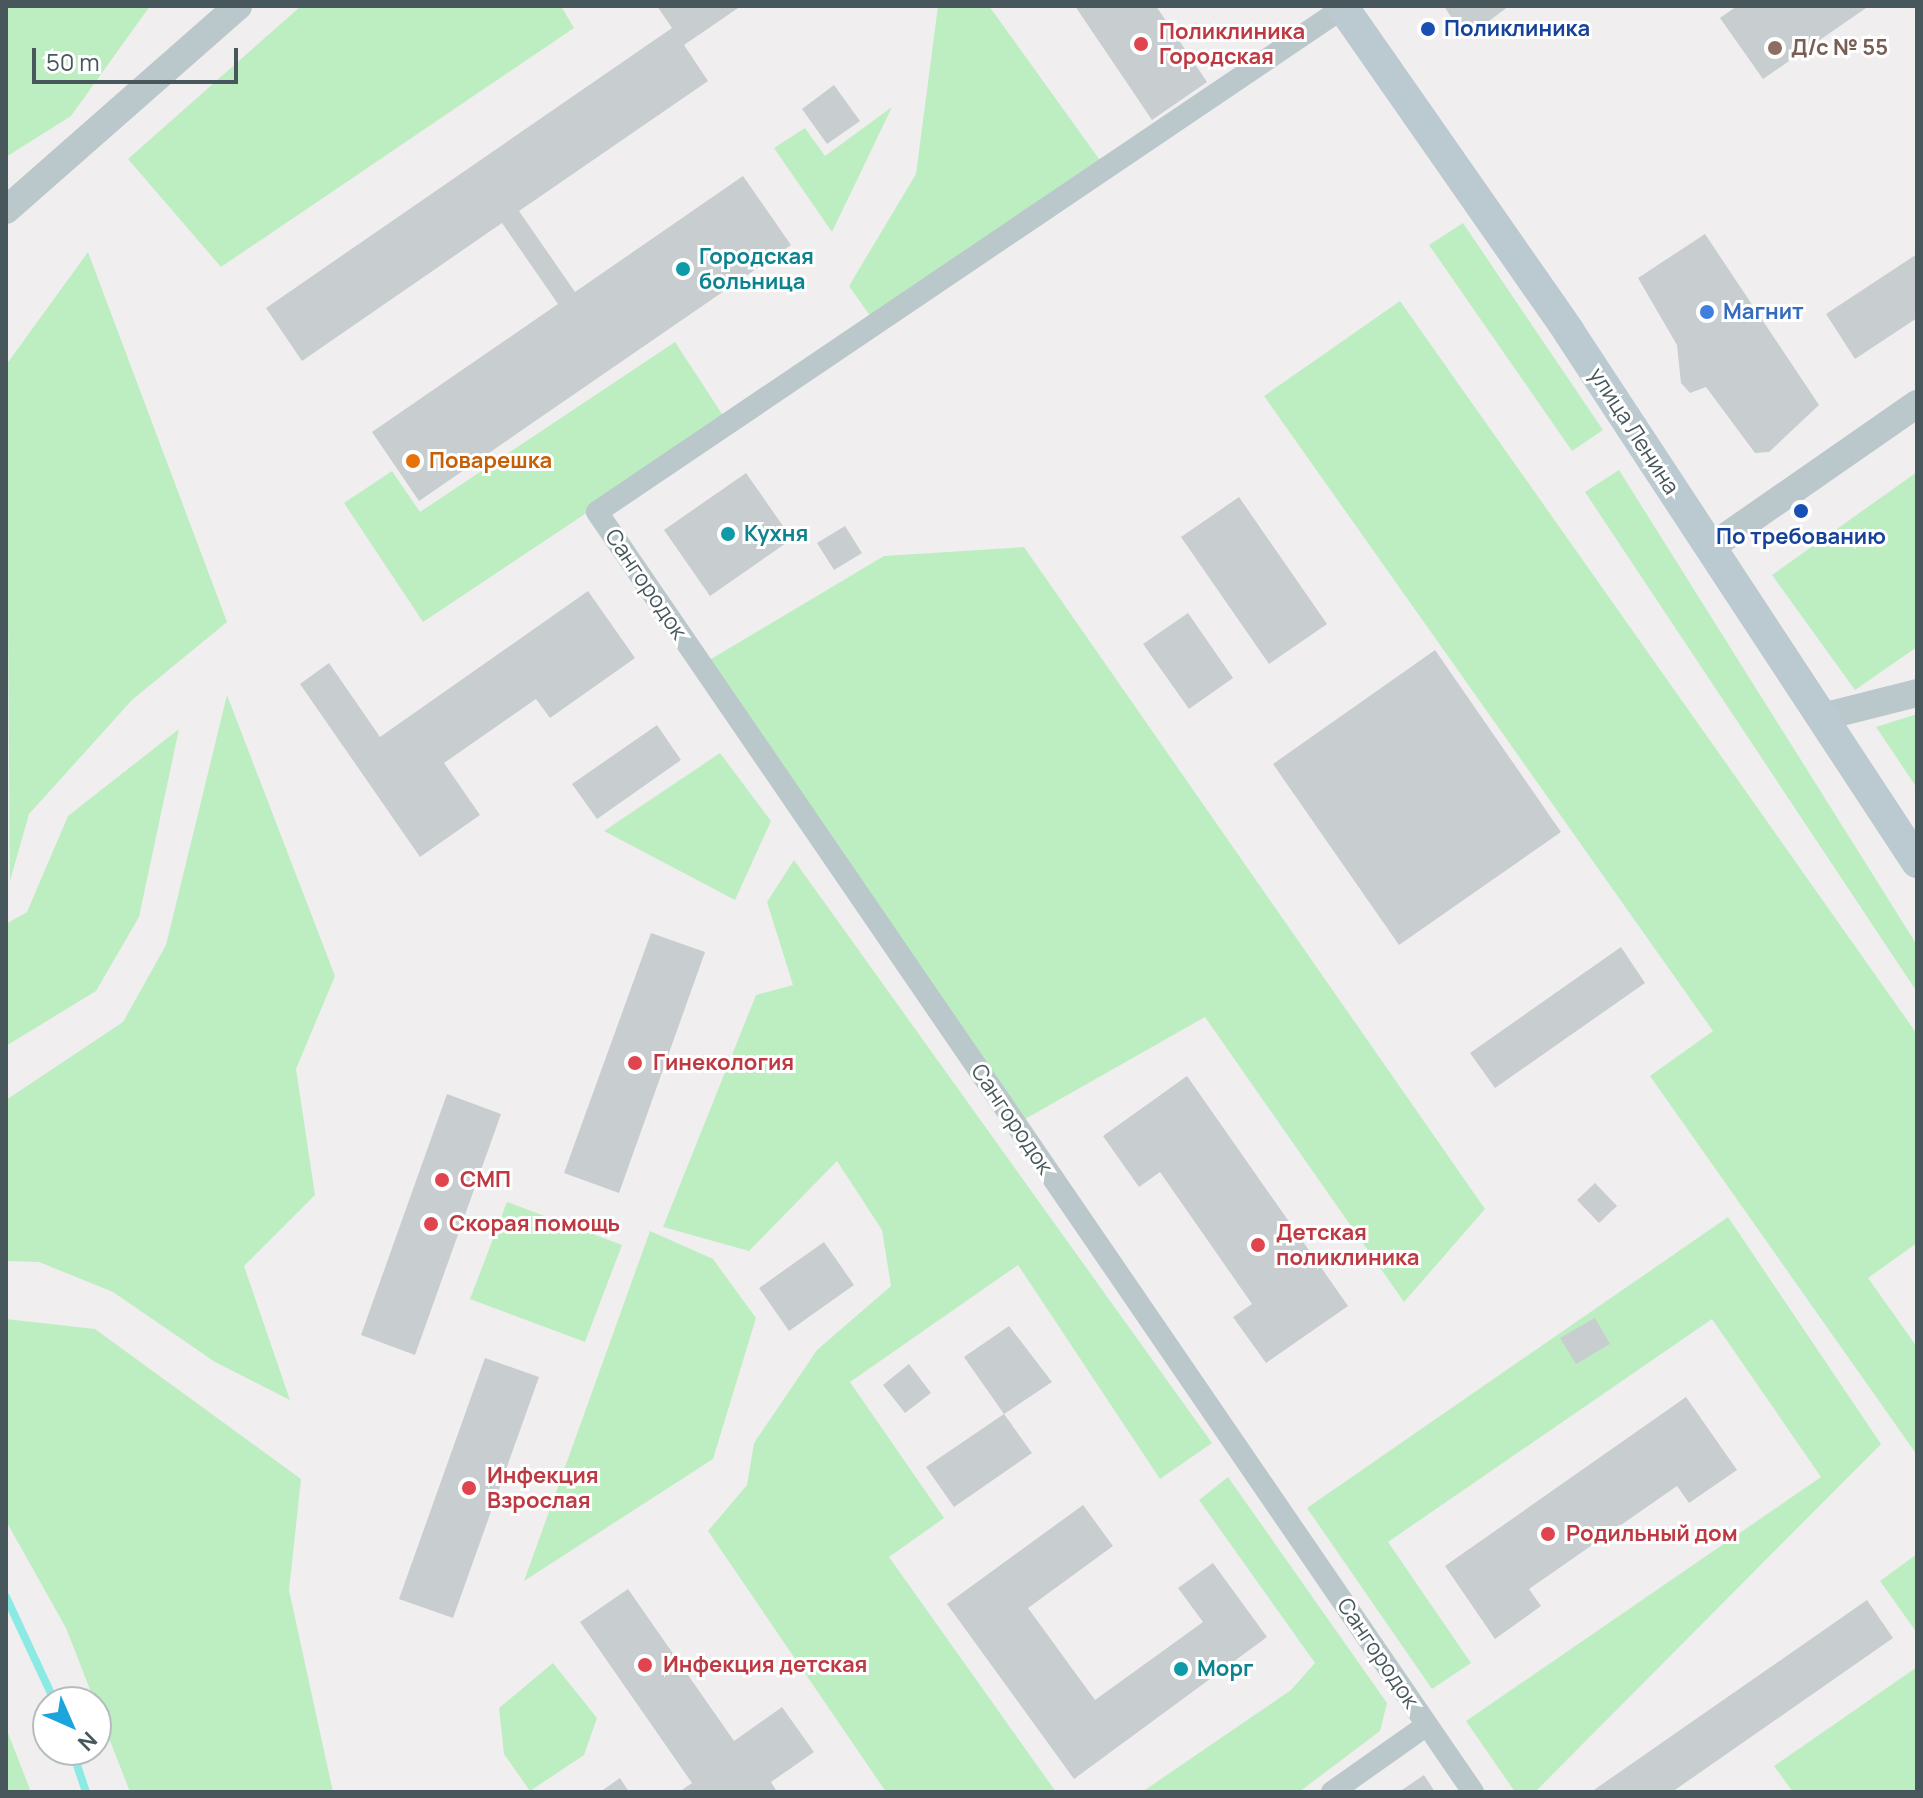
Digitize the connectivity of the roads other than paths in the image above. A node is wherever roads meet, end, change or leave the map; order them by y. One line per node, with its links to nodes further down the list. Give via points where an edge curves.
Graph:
1 (238, 6): 3 (street)
2 (1343, 7): 5 (main road, улица Ленина); 9 (street, Сангородок, via 597,512)
3 (6, 210)
4 (1917, 404): 5 (street)
5 (1711, 547): 7 (main road, улица Ленина)
6 (1917, 693): 7 (street)
7 (1822, 717): 8 (main road, улица Ленина)
8 (1917, 862)
9 (1427, 1725): 10 (street); 11 (street, Сангородок)
10 (1332, 1792)
11 (1473, 1792)

